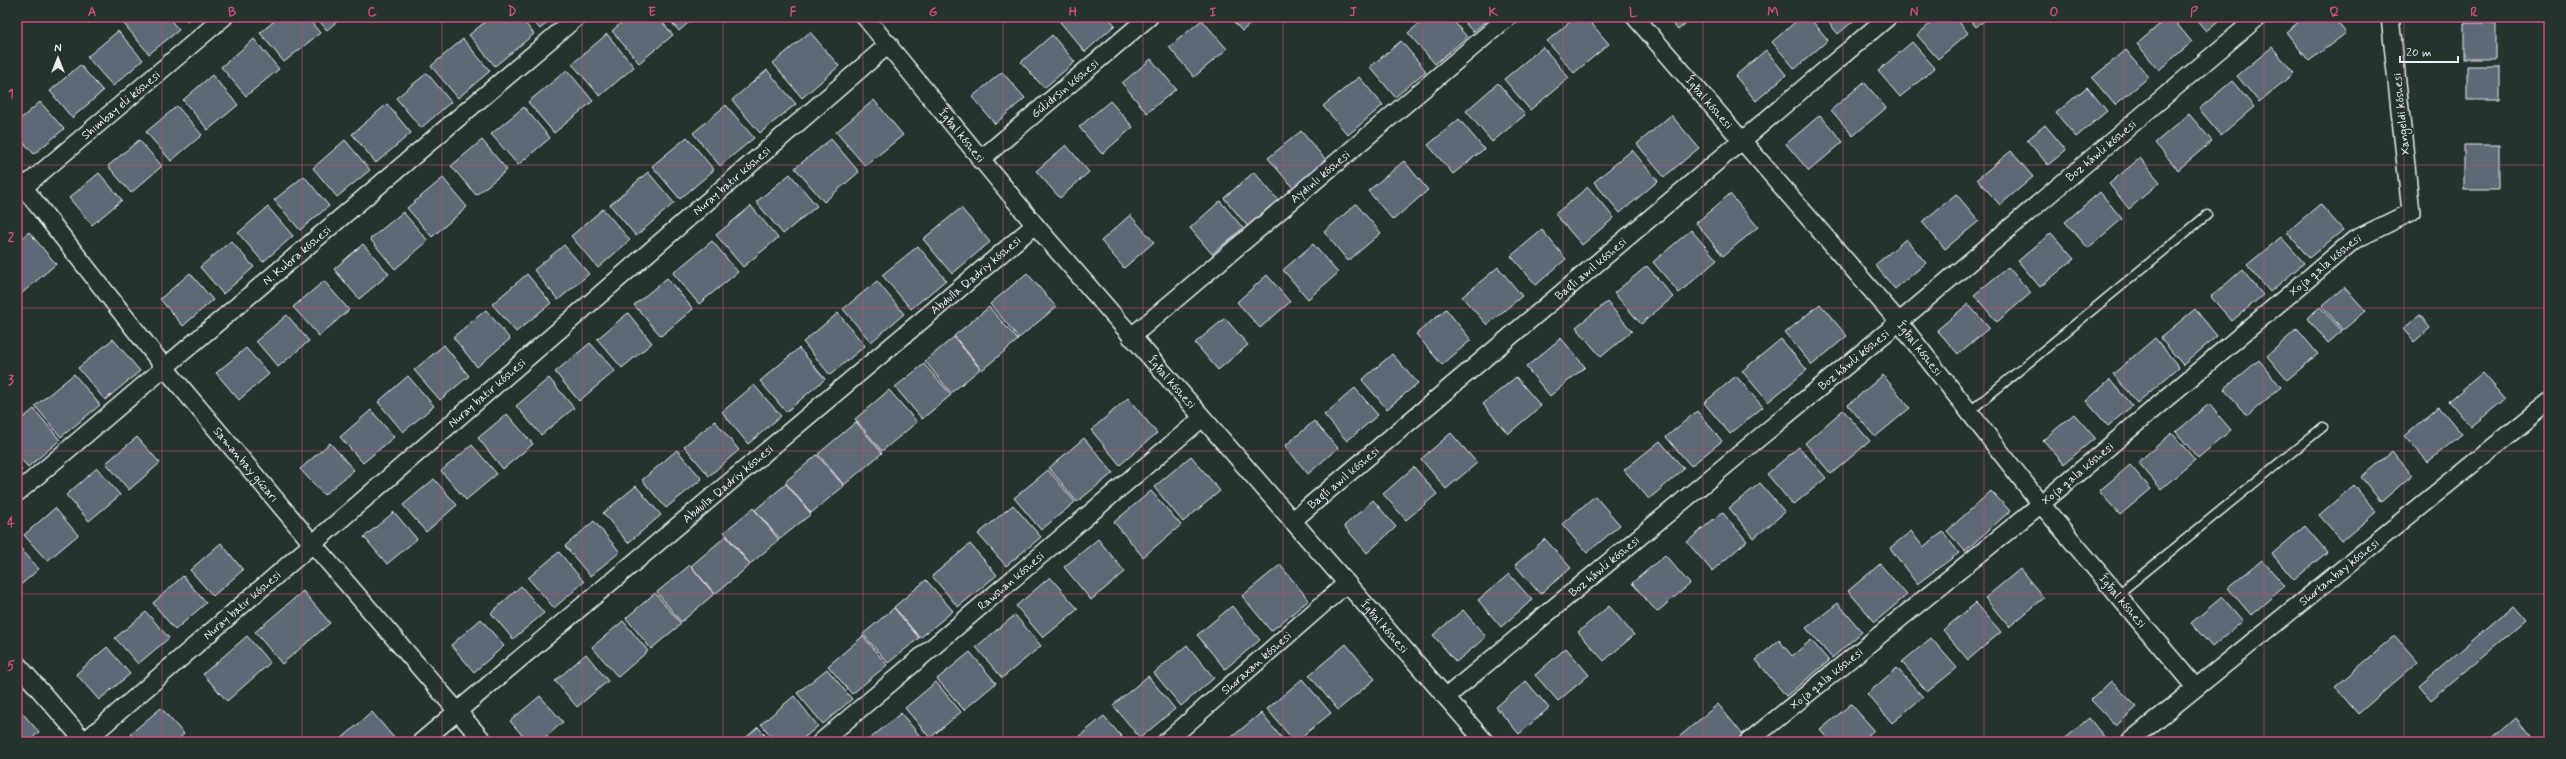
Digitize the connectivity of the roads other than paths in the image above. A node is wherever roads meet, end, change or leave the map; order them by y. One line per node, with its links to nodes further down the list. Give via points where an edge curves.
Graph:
1 (224, 17): 13 (street, Shımbay eli kóshesi)
2 (577, 17): 19 (street, N. Kubra kóshesi)
3 (865, 17): 10 (street, Íǵbal kóshesi)
4 (1149, 17): 12 (street, Gúlidrsin kóshesi)
5 (1508, 17): 18 (street, Aydınlı kóshesi)
6 (1634, 17): 11 (street, Íǵbal kóshesi)
7 (1888, 17): 11 (street, Baǵlı awıl kóshesi)
8 (2258, 17): 17 (street, Boz háwli kóshesi)
9 (2390, 17): 14 (street, Xangeldi kóshesi)
10 (889, 44): 12 (street, Íǵbal kóshesi); 27 (street, Nuray batır kóshesi)
11 (1742, 142): 17 (street, Íǵbal kóshesi); 26 (street, Baǵlı awıl kóshesi)
12 (980, 160): 16 (street, Íǵbal kóshesi)
13 (19, 186): 19 (street, Samanbay gúzarı)
14 (2411, 212): 25 (street, Xoja qala kóshesi, via 2354,240)
15 (2207, 215): 21 (lane)
16 (1035, 225): 18 (street, Íǵbal kóshesi); 33 (street, Abdulla Qadriy kóshesi)
17 (1899, 322): 21 (street, Íǵbal kóshesi); 32 (street, Boz háwli kóshesi)
18 (1131, 336): 22 (street, Íǵbal kóshesi)
19 (165, 368): 24 (street, N. Kubra kóshesi); 27 (street, Samanbay gúzarı)
20 (2549, 402): 31 (street, Shortanbay kóshesi)
21 (1969, 412): 25 (street, Íǵbal kóshesi)
22 (1201, 419): 26 (street, Íǵbal kóshesi); 37 (street, Rawshan kóshesi)
23 (2323, 427): 29 (lane)
24 (17, 493)
25 (2041, 504): 29 (street, Íǵbal kóshesi); 40 (street, Xoja qala kóshesi)
26 (1292, 521): 28 (street, Íǵbal kóshesi)
27 (312, 543): 33 (street, Samanbay gúzarı); 34 (street, Nuray batır kóshesi)
28 (1347, 584): 32 (street, Íǵbal kóshesi); 38 (street, Shoraxan kóshesi)
29 (2117, 595): 31 (street, Íǵbal kóshesi)
30 (17, 664): 34 (street)
31 (2194, 687): 41 (street, Shortanbay kóshesi)
32 (1446, 697): 39 (street, Íǵbal kóshesi)
33 (457, 710): 35 (street, Abdulla Qadriy kóshesi); 36 (street, Samanbay gúzarı)
34 (84, 742)
35 (421, 742)
36 (484, 742)
37 (821, 742)
38 (1166, 742)
39 (1485, 742)
40 (1748, 742)
41 (2129, 742)

